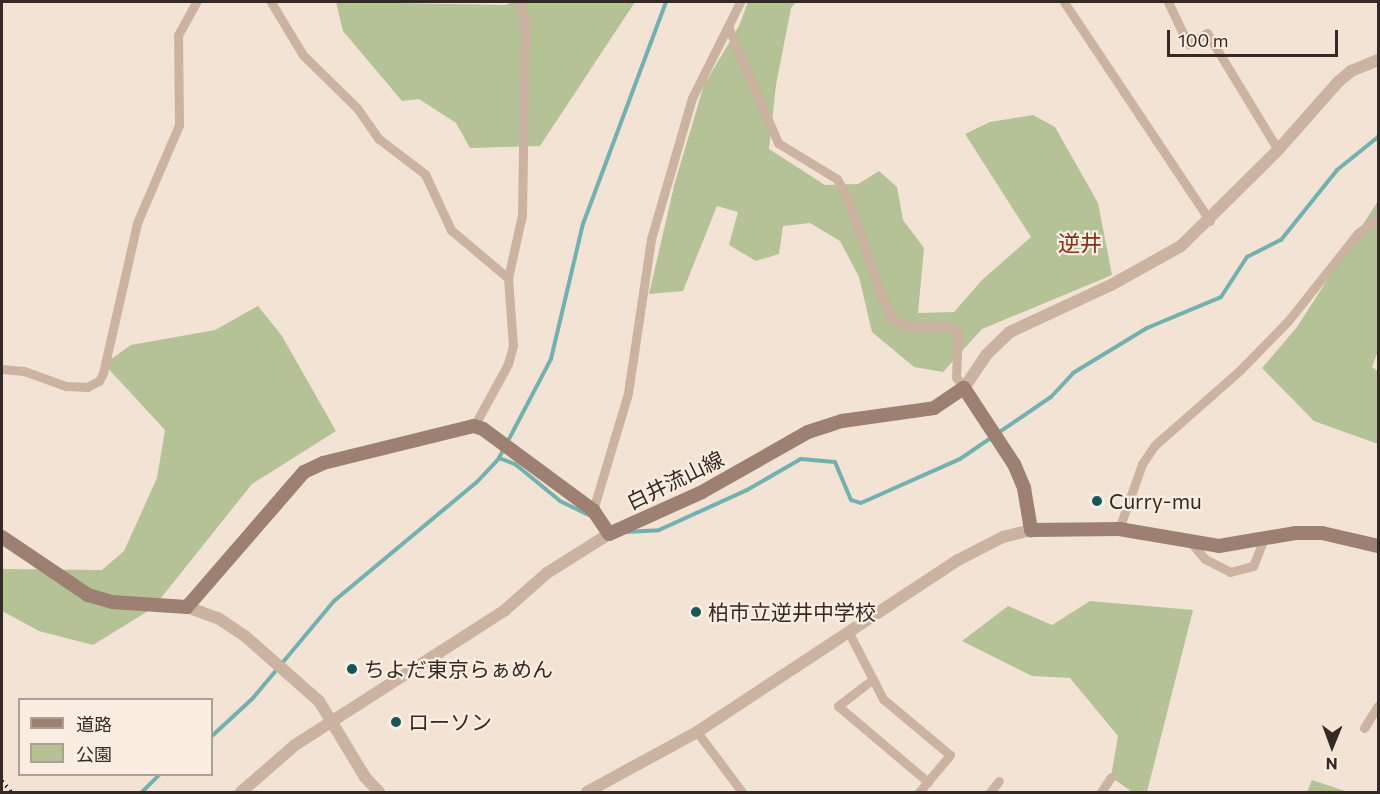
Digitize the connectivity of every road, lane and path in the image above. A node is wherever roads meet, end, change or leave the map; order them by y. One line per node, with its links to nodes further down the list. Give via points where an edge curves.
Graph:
1 (196, 2): 13 (street, via 178,34 179,125 144,200 99,381 87,387 66,386 24,371)
2 (271, 2): 12 (street, via 303,55 357,108 379,139 425,174 451,230)
3 (520, 2): 12 (street, via 525,25 522,215)
4 (740, 2): 7 (street)
5 (1064, 2): 11 (street)
6 (1168, 2): 9 (street, via 1188,44 1207,33)
7 (729, 29): 14 (street, via 778,143 837,179 847,196 893,320 908,326 949,326 958,333 956,377); 16 (street, via 713,52 692,98 651,239 628,393)
8 (1378, 60): 9 (street, via 1351,71 1338,82)
9 (1278, 150): 11 (street)
10 (1378, 218): 17 (street, via 1358,233 1287,321 1240,370 1155,445 1142,464)
11 (1210, 221): 14 (street, via 1154,263 1010,332 986,355)
12 (508, 278): 15 (street, via 513,346 508,364)
13 (2, 369)
14 (964, 388): 18 (main road, via 1014,464 1024,488); 19 (main road, 白井流山線, via 934,408 842,421 808,432 702,492)
15 (474, 426): 16 (main road, 白井流山線); 24 (main road, via 323,462 304,472)
16 (593, 510): 19 (main road, 白井流山線)
17 (1119, 529): 18 (main road); 22 (main road)
18 (1031, 530): 25 (street, via 982,546)
19 (609, 534): 28 (street, via 547,573 505,610)
20 (2, 537): 24 (main road, via 88,595 112,602)
21 (1264, 539): 22 (main road, via 1235,545); 22 (street, via 1253,566 1230,572 1205,559); 23 (main road, via 1322,533)
22 (1192, 544)
23 (1378, 546)
24 (187, 607): 28 (street, via 218,618 244,636 299,682)
25 (849, 633): 26 (street); 30 (street)
26 (873, 679): 33 (street, via 883,699 950,755); 33 (street, via 838,706)
27 (1378, 706): 29 (street)
28 (333, 720): 34 (street, via 295,745); 35 (street, via 365,777)
29 (1364, 728)
30 (697, 732): 36 (street); 37 (street)
31 (1111, 777): 40 (street)
32 (999, 781): 39 (street)
33 (928, 782): 38 (street)
34 (242, 792)
35 (380, 792)
36 (587, 792)
37 (742, 792)
38 (920, 792)
39 (990, 792)
40 (1101, 792)

